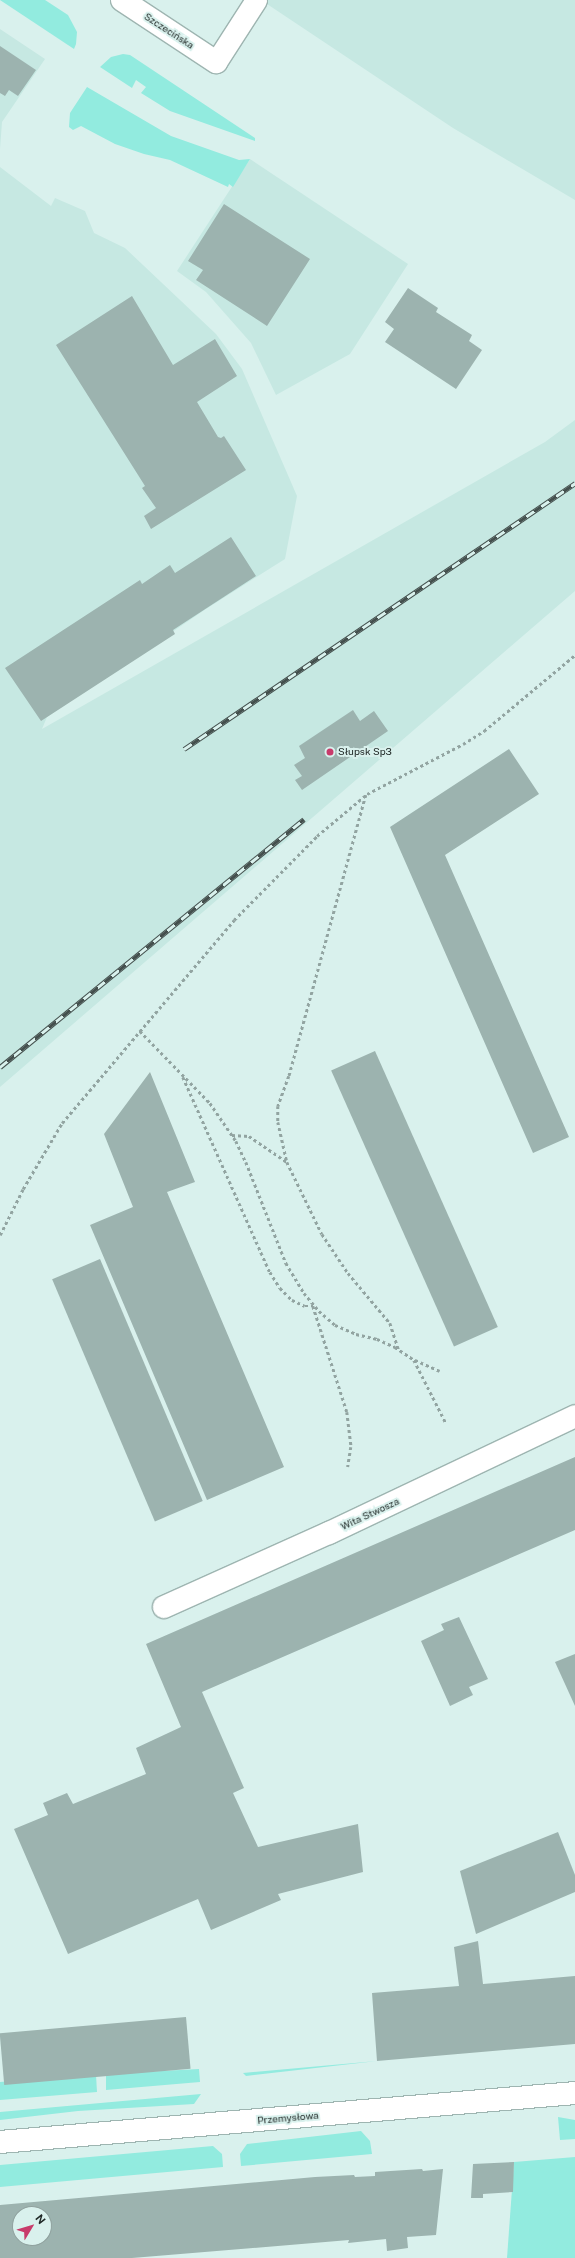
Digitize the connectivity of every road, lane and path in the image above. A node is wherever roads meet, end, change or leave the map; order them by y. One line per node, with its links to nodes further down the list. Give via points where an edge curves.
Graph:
1 (122, 0): 3 (street, Szczecińska)
2 (256, 0): 3 (lane)
3 (216, 62)
4 (575, 655): 5 (path, via 508,711 463,744)
5 (367, 794): 6 (path, via 316,836 234,920); 9 (path, via 291,1068 278,1106 278,1122)
6 (140, 1031): 7 (path); 10 (path, via 62,1123 23,1189)
7 (182, 1074): 8 (path, via 210,1103); 11 (path, via 270,1272 280,1288 292,1300 305,1306)
8 (232, 1135): 9 (path, via 249,1136); 11 (path, via 246,1162 286,1263)
9 (287, 1162): 12 (path, via 322,1234 348,1273 390,1323)
10 (0, 1235)
11 (313, 1306): 12 (path, via 335,1325 377,1339); 17 (path, via 347,1412 351,1447)
12 (399, 1350): 13 (path)
13 (414, 1360): 14 (path); 16 (path)
14 (440, 1371)
15 (575, 1416): 18 (street, Wita Stwosza, via 329,1533)
16 (446, 1423)
17 (348, 1467)
18 (164, 1607)
19 (575, 2093): 20 (street, Przemysłowa)
20 (0, 2142)

